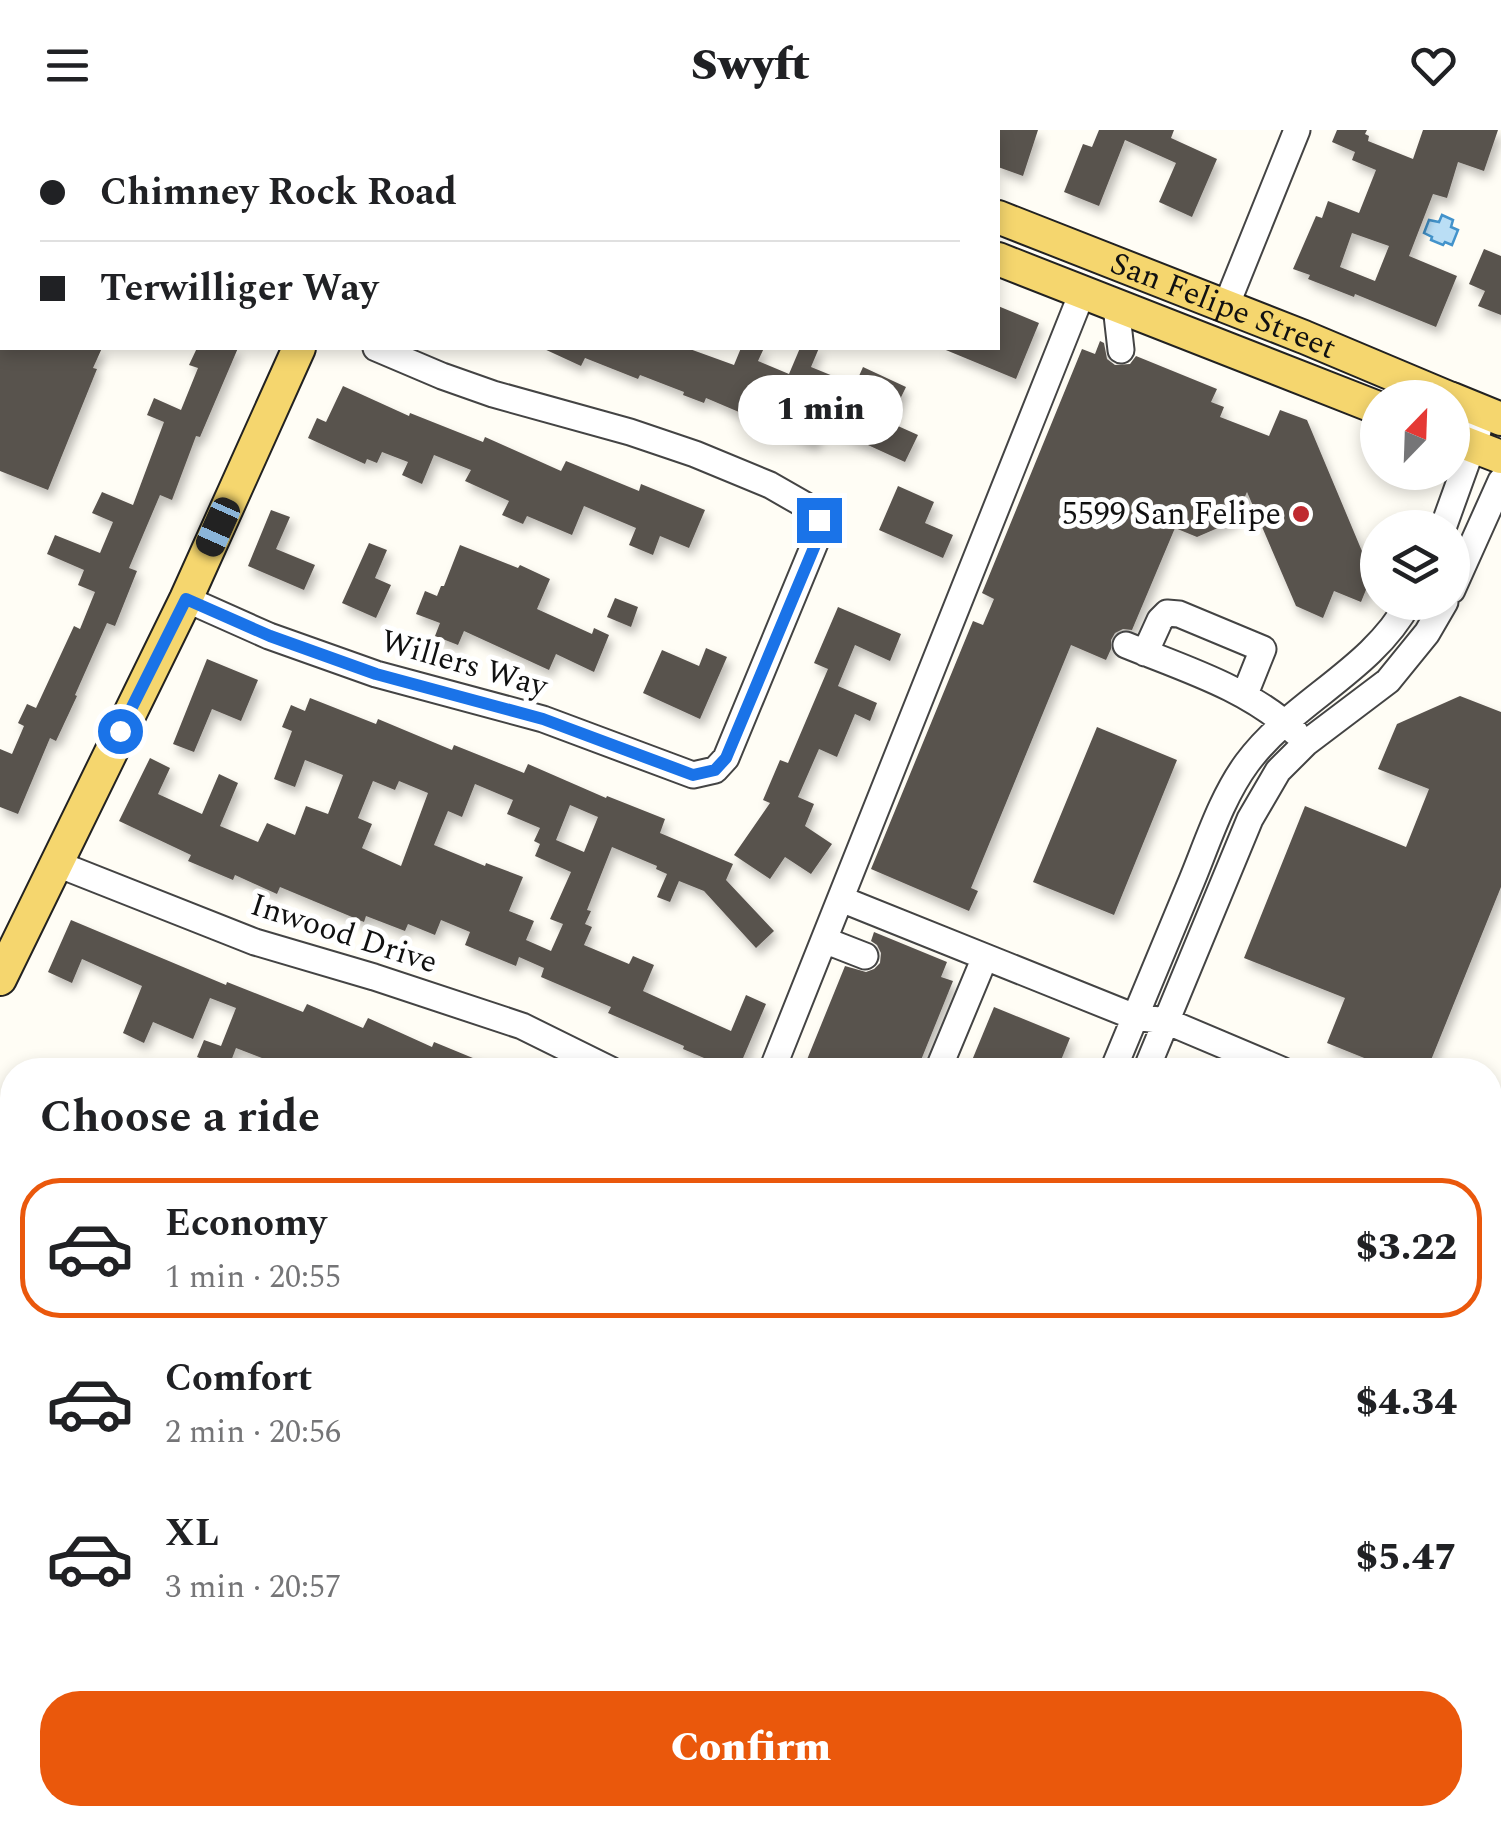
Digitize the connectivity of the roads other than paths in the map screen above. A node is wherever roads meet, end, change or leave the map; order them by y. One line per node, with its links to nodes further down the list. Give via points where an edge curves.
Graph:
1 (1297, 130): 7 (street)
2 (1000, 218): 3 (main road, San Felipe Street)
3 (1096, 256): 5 (main road); 7 (main road, San Felipe Street)
4 (1000, 260): 5 (main road, San Felipe Street)
5 (1082, 293): 6 (main road, San Felipe Street); 26 (street, via 996,536 871,847)
6 (1116, 306): 10 (street); 12 (main road, San Felipe Street)
7 (1226, 306): 11 (main road, San Felipe Street)
8 (298, 350): 19 (main road)
9 (381, 350): 19 (street, Willers Way, via 492,394 695,454 770,485 819,520 818,538 726,758 715,770 693,775 543,719 376,674)
10 (1121, 350)
11 (1407, 380)
12 (1360, 401)
13 (1470, 406): 14 (main road, San Felipe Street)
14 (1493, 416): 15 (street)
15 (1475, 447): 17 (street)
16 (1501, 480): 18 (street)
17 (1450, 510)
18 (1470, 550)
19 (186, 599): 25 (main road)
20 (1398, 620): 23 (street, via 1366,657)
21 (1435, 620): 24 (street, via 1388,681)
22 (1244, 694): 22 (street, via 1136,649 1167,613 1262,648); 23 (street)
23 (1285, 723): 24 (street); 31 (street, via 1248,762 1222,807)
24 (1306, 743): 32 (street, via 1278,772 1250,819)
25 (55, 863): 30 (main road); 33 (street, Inwood Drive, via 255,942 522,1026)
26 (841, 899): 27 (street); 29 (street)
27 (824, 940): 28 (street); 34 (street)
28 (865, 956)
29 (985, 957): 31 (street); 35 (street)
30 (0, 979)
31 (1135, 1017): 32 (street); 36 (street)
32 (1166, 1021): 37 (street); 38 (street)
33 (587, 1058)
34 (778, 1058)
35 (943, 1058)
36 (1118, 1058)
37 (1151, 1058)
38 (1254, 1058)

